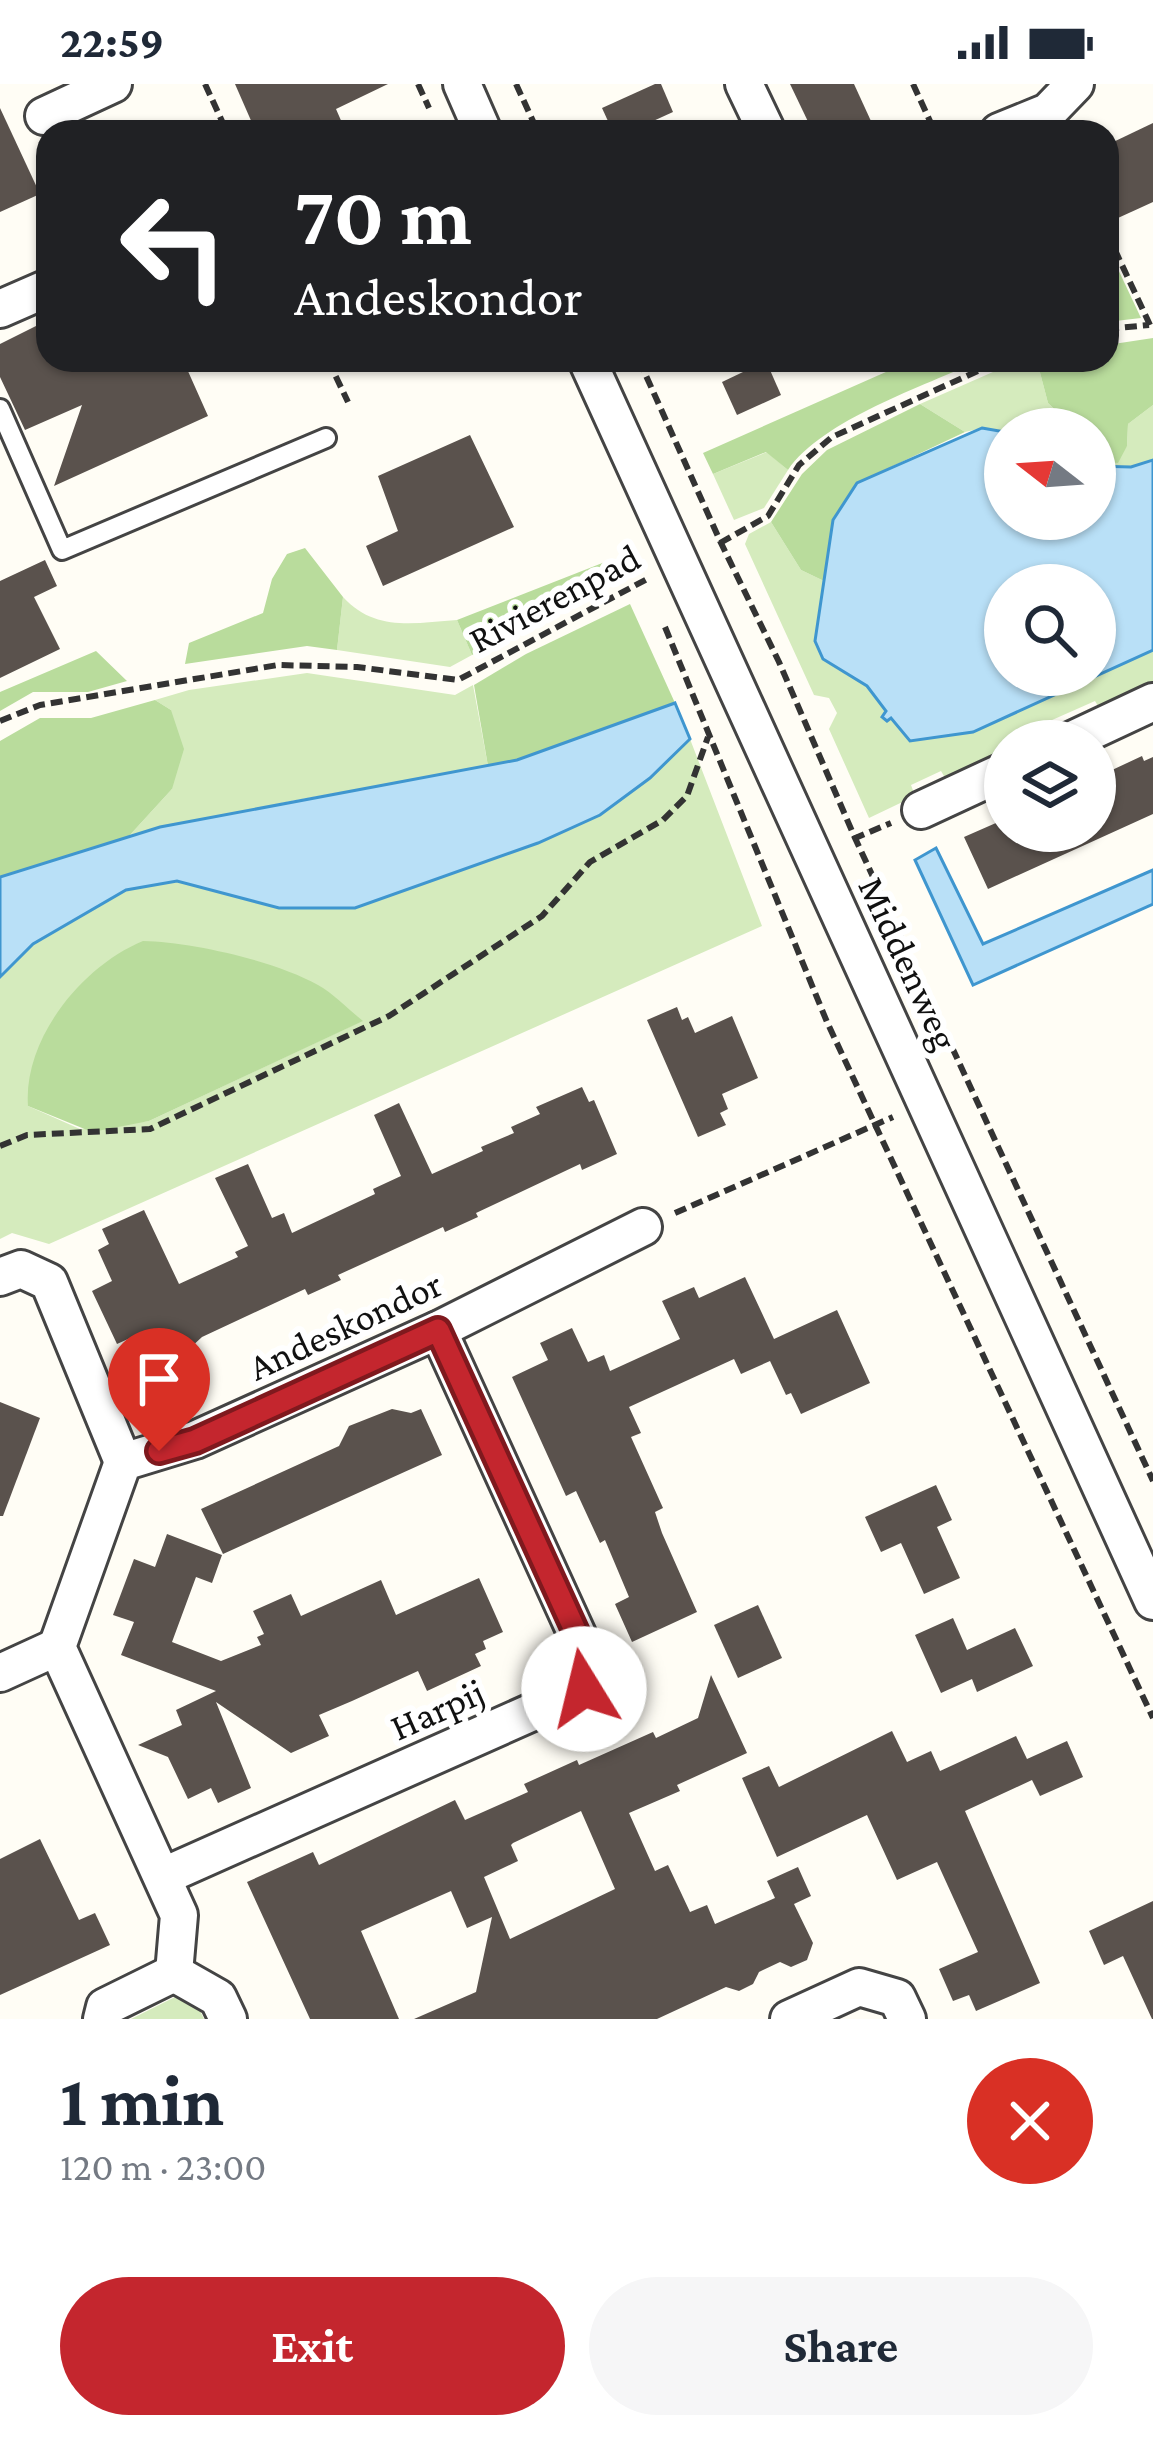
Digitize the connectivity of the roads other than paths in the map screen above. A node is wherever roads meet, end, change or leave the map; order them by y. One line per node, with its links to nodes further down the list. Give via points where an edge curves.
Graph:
1 (113, 84): 5 (street)
2 (462, 84): 6 (street)
3 (744, 84): 7 (street)
4 (1075, 84): 8 (street)
5 (42, 111)
6 (478, 120)
7 (761, 120)
8 (1028, 120)
9 (36, 293): 10 (street)
10 (0, 309)
11 (591, 372): 22 (street, Middenweg)
12 (0, 409): 13 (lane, via 62,550)
13 (326, 438)
14 (1153, 702): 15 (street)
15 (1115, 720)
16 (984, 781): 17 (street)
17 (922, 810)
18 (644, 1227): 20 (street, Andeskondor)
19 (0, 1277): 21 (street, via 21,1269 49,1282)
20 (438, 1330): 21 (street, Andeskondor, via 195,1441); 25 (street, Harpij, via 580,1641 584,1689)
21 (123, 1462): 23 (street)
22 (1153, 1601)
23 (57, 1647): 24 (street); 25 (street)
24 (0, 1673)
25 (164, 1876): 26 (street, via 179,1916)
26 (174, 1973): 27 (street, via 106,2007); 28 (street, via 218,1998)
27 (102, 2019)
28 (228, 2019)
29 (788, 2019): 30 (street, via 860,1987 898,1997)
30 (907, 2019)

